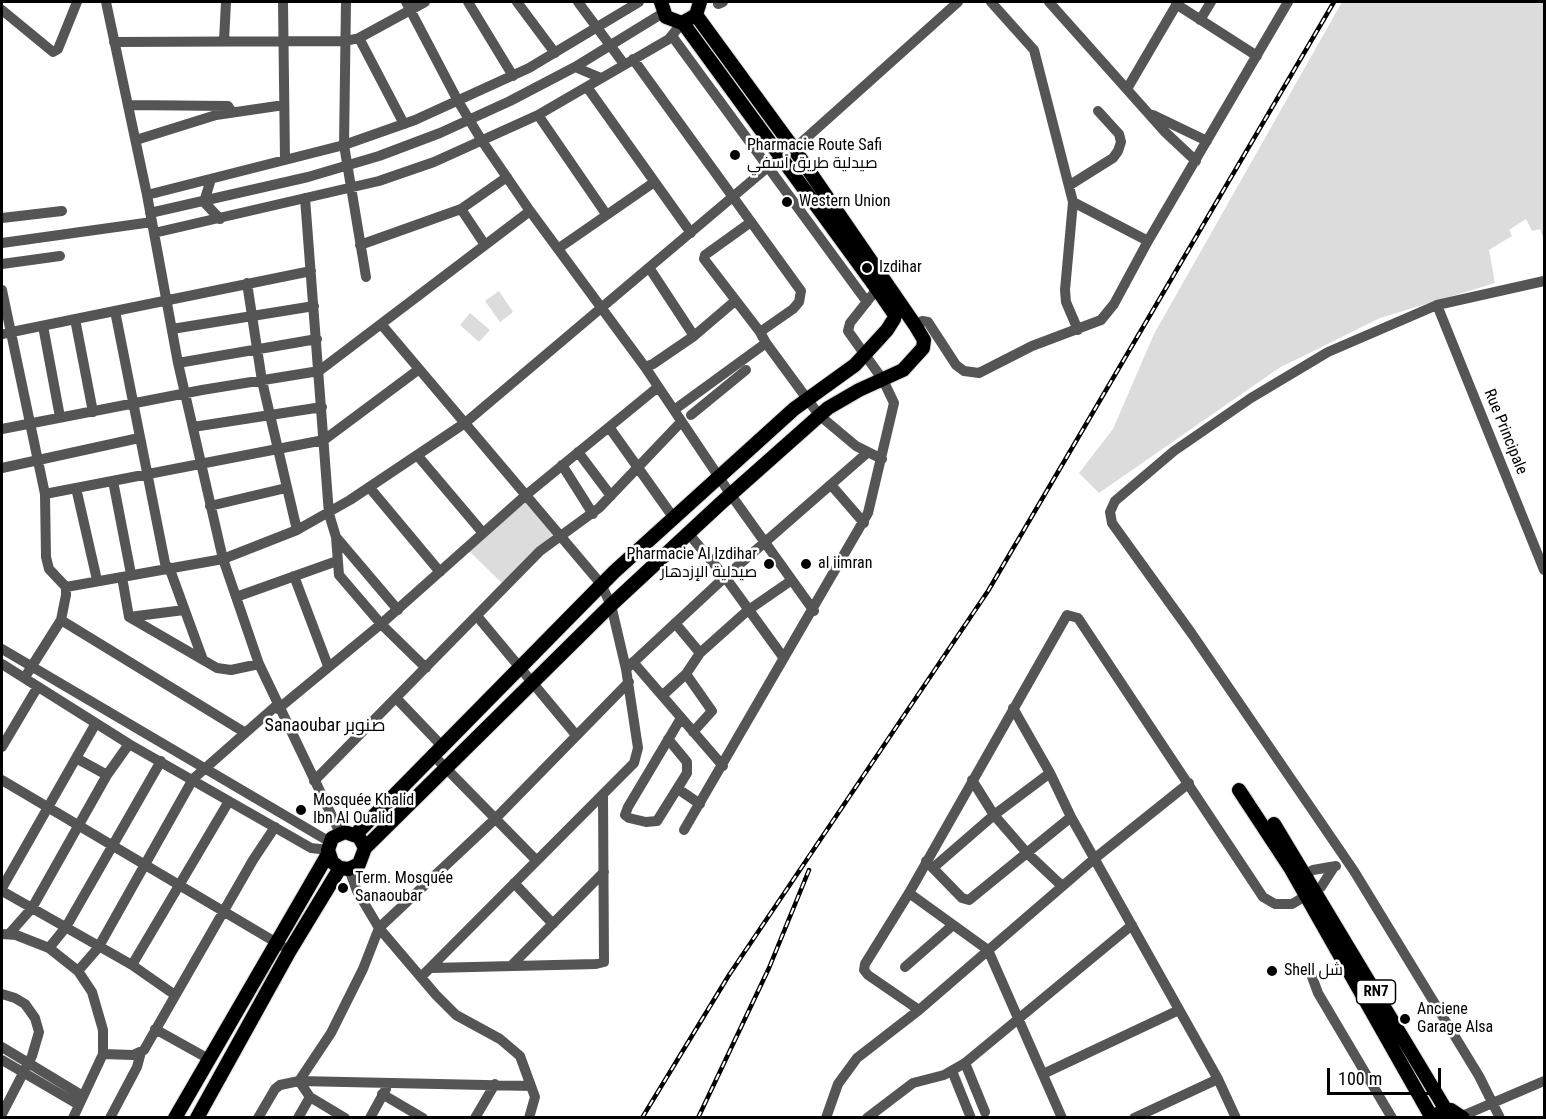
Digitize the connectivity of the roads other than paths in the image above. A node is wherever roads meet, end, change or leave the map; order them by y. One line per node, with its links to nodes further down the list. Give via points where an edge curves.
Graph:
1 (77, 2): 20 (street, via 58,49 53,52)
2 (106, 2): 28 (street)
3 (226, 2): 26 (street)
4 (283, 2): 27 (street)
5 (346, 2): 29 (street)
6 (425, 2): 17 (street)
7 (468, 2): 35 (street)
8 (516, 2): 31 (street)
9 (578, 2): 23 (street)
10 (639, 2): 23 (street)
11 (958, 2): 52 (street)
12 (991, 2): 61 (street, via 1034,50)
13 (1211, 2): 21 (street)
14 (1288, 2): 32 (street)
15 (1055, 4): 38 (street)
16 (1173, 4): 21 (street); 38 (street)
17 (409, 6): 25 (street); 39 (street)
18 (662, 7): 22 (main road, via 673,22); 30 (street)
19 (698, 8): 22 (main road); 52 (main road)
20 (2, 10)
21 (1200, 20): 32 (street)
22 (683, 23): 24 (street); 53 (main road)
23 (597, 27): 30 (street); 31 (street)
24 (672, 36): 33 (street); 57 (street)
25 (359, 38): 29 (street); 47 (street)
26 (224, 41): 27 (street); 28 (street)
27 (284, 41): 29 (street); 41 (street)
28 (114, 42): 40 (street)
29 (346, 42): 51 (street)
30 (611, 46): 33 (street); 34 (street)
31 (555, 53): 35 (street)
32 (1257, 56): 50 (street)
33 (628, 62): 36 (street); 64 (street)
34 (575, 67): 36 (street); 46 (street)
35 (513, 76): 39 (street)
36 (601, 78): 37 (street)
37 (586, 87): 45 (street); 60 (street)
38 (1127, 89): 44 (street)
39 (458, 101): 46 (street); 47 (street)
40 (128, 105): 43 (street, via 228,106); 48 (street)
41 (284, 105): 43 (street); 54 (street)
42 (1098, 111): 61 (street, via 1119,134 1118,151)
43 (232, 112): 48 (street)
44 (1150, 114): 50 (street); 55 (street)
45 (538, 115): 49 (street); 71 (street)
46 (470, 121): 49 (street); 56 (street)
47 (404, 124): 51 (street)
48 (136, 140): 63 (street)
49 (482, 141): 58 (street); 62 (street, via 410,171)
50 (1207, 141): 55 (street)
51 (344, 145): 54 (street); 56 (street)
52 (794, 149): 53 (street); 101 (main road)
53 (782, 158): 57 (street); 89 (main road)
54 (285, 160): 59 (street)
55 (1196, 161): 77 (street)
56 (347, 166): 62 (street); 66 (street)
57 (768, 167): 64 (street); 93 (street)
58 (507, 177): 68 (street); 70 (street)
59 (211, 179): 63 (street); 66 (street)
60 (653, 183): 71 (street); 76 (street)
61 (1070, 185): 67 (street)
62 (349, 187): 65 (street); 79 (street)
63 (147, 195): 75 (street)
64 (733, 196): 74 (street); 76 (street)
65 (305, 198): 73 (street); 85 (street)
66 (204, 202): 73 (street); 75 (street)
67 (1073, 202): 77 (street); 104 (street, via 1065,290)
68 (461, 209): 79 (street); 80 (street)
69 (62, 211): 72 (street)
70 (530, 211): 80 (street); 81 (street)
71 (606, 214): 81 (street)
72 (2, 218)
73 (220, 219): 75 (street)
74 (751, 222): 92 (street, via 704,259); 105 (street, via 797,285 801,297 793,309)
75 (152, 223): 78 (street); 91 (street)
76 (691, 233): 84 (street)
77 (1148, 241): 104 (street, via 1108,313)
78 (2, 243)
79 (360, 245): 86 (street)
80 (485, 245): 100 (street)
81 (559, 248): 96 (street)
82 (60, 256): 83 (street)
83 (2, 264)
84 (650, 269): 96 (street); 107 (street)
85 (311, 271): 88 (street); 95 (street)
86 (366, 277)
87 (1545, 281): 94 (street)
88 (247, 283): 91 (street); 98 (street)
89 (877, 289): 93 (street); 111 (main road, via 895,315 887,330)
90 (2, 290): 106 (street)
91 (167, 300): 97 (street); 103 (street)
92 (735, 301): 105 (street); 107 (street)
93 (867, 302): 111 (street, via 850,323 848,332)
94 (1437, 305): 175 (street, Rue Principale); 256 (street, via 1354,339 1251,398 1174,451 1115,501 1110,512 1112,523)
95 (314, 306): 98 (street); 108 (street)
96 (602, 309): 113 (street); 133 (street)
97 (115, 311): 99 (street); 124 (street)
98 (252, 317): 103 (street); 110 (street)
99 (75, 319): 102 (street); 127 (street)
100 (381, 324): 114 (street); 116 (street)
101 (915, 325): 104 (street, via 928,322 956,365 974,373); 117 (main road, via 924,340 922,352 910,365)
102 (43, 326): 106 (street); 131 (street)
103 (172, 329): 112 (street)
104 (1078, 330)
105 (760, 332): 109 (street)
106 (7, 333): 134 (street)
107 (694, 336): 113 (street)
108 (317, 339): 110 (street); 116 (street)
109 (766, 343): 119 (street); 123 (street)
110 (258, 349): 112 (street); 118 (street)
111 (863, 355): 117 (street); 123 (main road, via 850,369)
112 (178, 363): 121 (street)
113 (645, 367): 120 (street)
114 (418, 370): 133 (street); 139 (street)
115 (746, 370): 122 (street)
116 (319, 371): 118 (street); 125 (street)
117 (883, 380): 130 (main road, via 848,395); 144 (street, via 894,406)
118 (262, 381): 121 (street); 128 (street)
119 (708, 385): 122 (street); 126 (street)
120 (658, 387): 126 (street); 136 (street)
121 (185, 393): 124 (street); 135 (street)
122 (715, 395): 129 (street)
123 (806, 399): 130 (street); 151 (main road)
124 (133, 404): 127 (street); 138 (street)
125 (322, 407): 128 (street); 139 (street)
126 (674, 410): 132 (street)
127 (93, 412): 131 (street)
128 (270, 414): 135 (street); 140 (street)
129 (691, 415)
130 (819, 415): 142 (street); 159 (main road)
131 (60, 417): 134 (street)
132 (681, 422): 148 (street); 151 (street)
133 (465, 423): 143 (street); 158 (street)
134 (31, 424): 137 (street); 145 (street)
135 (193, 427): 146 (street)
136 (609, 427): 141 (street); 148 (street)
137 (2, 429)
138 (139, 438): 145 (street); 150 (street)
139 (324, 440): 140 (street); 162 (street)
140 (277, 448): 146 (street); 156 (street)
141 (578, 452): 147 (street); 160 (street)
142 (867, 453): 144 (street); 153 (street)
143 (417, 455): 154 (street); 167 (street)
144 (882, 459): 165 (street)
145 (38, 460): 149 (street); 157 (street)
146 (202, 463): 150 (street); 161 (street)
147 (562, 465): 158 (street); 163 (street)
148 (638, 467): 160 (street); 164 (street)
149 (2, 468)
150 (147, 474): 152 (street); 174 (street)
151 (718, 476): 159 (street); 164 (main road)
152 (113, 481): 155 (street); 177 (street)
153 (832, 486): 165 (street); 171 (street)
154 (369, 487): 162 (street); 176 (street)
155 (76, 488): 157 (street); 180 (street)
156 (286, 488): 161 (street); 166 (street)
157 (45, 494): 183 (street, via 46,557 49,569)
158 (526, 495): 167 (street); 169 (street)
159 (731, 495): 168 (main road); 171 (street)
160 (611, 496): 163 (street)
161 (210, 506): 172 (street)
162 (329, 514): 166 (street); 170 (street)
163 (593, 514): 169 (street)
164 (673, 517): 182 (main road)
165 (864, 523): 189 (street)
166 (297, 530): 172 (street)
167 (483, 533): 176 (street)
168 (688, 533): 179 (street); 185 (main road)
169 (561, 536): 182 (street); 190 (street, via 540,551)
170 (336, 537): 173 (street); 187 (street)
171 (766, 543): 179 (street); 181 (street)
172 (223, 559): 174 (street); 184 (street)
173 (337, 561): 178 (street); 194 (street, via 339,575)
174 (167, 567): 177 (street); 186 (street)
175 (1545, 570)
176 (440, 572): 187 (street)
177 (126, 575): 180 (street); 191 (street)
178 (294, 576): 184 (street); 201 (street)
179 (724, 577): 188 (street); 193 (street)
180 (97, 580): 183 (street)
181 (792, 580): 188 (street); 189 (street)
182 (601, 584): 185 (street); 204 (main road)
183 (66, 587): 192 (street)
184 (236, 597): 200 (street)
185 (611, 605): 202 (street); 208 (main road)
186 (184, 610): 191 (street); 198 (street)
187 (398, 610): 194 (street)
188 (747, 611): 196 (street); 197 (street)
189 (814, 611): 197 (street)
190 (477, 616): 204 (street); 205 (street)
191 (129, 617): 198 (street)
192 (61, 620): 203 (street); 217 (street)
193 (675, 623): 196 (street); 202 (street)
194 (381, 624): 201 (street); 205 (street)
195 (2, 649): 203 (street)
196 (700, 653): 206 (street)
197 (783, 657): 227 (street)
198 (203, 660): 200 (street, via 225,670)
199 (2, 664): 207 (street)
200 (259, 664): 213 (street)
201 (328, 666): 213 (street)
202 (630, 666): 209 (street); 211 (street)
203 (32, 667): 207 (street); 228 (street)
204 (519, 667): 208 (street); 223 (main road)
205 (426, 668): 212 (street)
206 (686, 674): 211 (street); 218 (street, via 712,711)
207 (25, 677): 210 (street)
208 (532, 682): 219 (street); 229 (main road)
209 (629, 682): 219 (street); 226 (street, via 638,748)
210 (37, 688): 216 (street); 222 (street)
211 (663, 695): 215 (street)
212 (397, 699): 223 (street); 236 (street)
213 (278, 707): 217 (street); 236 (street)
214 (1012, 708): 230 (street); 235 (street); 237 (street, via 1065,616 1075,615)
215 (681, 718): 218 (street); 220 (street)
216 (96, 723): 221 (street); 224 (street)
217 (244, 732): 228 (street)
218 (693, 732): 227 (street)
219 (576, 735): 246 (street)
220 (668, 739): 232 (street); 239 (street, via 688,767)
221 (129, 744): 225 (street); 231 (street)
222 (2, 747)
223 (436, 750): 229 (street); 250 (main road)
224 (76, 758): 231 (street); 243 (street)
225 (161, 761): 233 (street); 252 (street)
226 (634, 763): 232 (street); 240 (street)
227 (723, 766): 242 (street)
228 (202, 769): 233 (street); 251 (street)
229 (446, 769): 246 (street); 253 (main road)
230 (1050, 773): 244 (street); 245 (street)
231 (107, 775): 247 (street)
232 (646, 775): 239 (street, via 626,811 629,818 657,821)
233 (193, 779): 241 (street); 259 (street)
234 (2, 780): 243 (street)
235 (972, 780): 244 (street); 258 (street)
236 (314, 781): 251 (street)
237 (1189, 783): 255 (street); 269 (street, via 1263,897 1283,905)
238 (1243, 788): 263 (main road, RN7)
239 (678, 789): 242 (street)
240 (603, 794): 257 (street); 262 (street)
241 (229, 801): 248 (street); 265 (street)
242 (700, 804): 249 (street)
243 (48, 806): 247 (street); 267 (street)
244 (994, 815): 254 (street); 258 (street)
245 (1071, 817): 254 (street); 255 (street)
246 (494, 820): 257 (street); 276 (street)
247 (80, 825): 252 (street); 270 (street)
248 (275, 827): 251 (street, via 311,848); 271 (street)
249 (684, 831)
250 (356, 834): 251 (main road); 253 (main road)
251 (331, 845): 261 (main road, via 332,862); 278 (main road)
252 (112, 846): 259 (street); 275 (street)
253 (365, 848): 261 (main road, via 362,859)
254 (1027, 853): 258 (street, via 969,900 962,898); 266 (street)
255 (1094, 859): 266 (street); 274 (street)
256 (1346, 859): 260 (street); 314 (street)
257 (536, 860): 264 (street)
258 (930, 864): 268 (street)
259 (147, 866): 265 (street); 280 (street)
260 (1334, 867): 263 (street); 269 (street)
261 (344, 868): 276 (street); 282 (main road)
262 (604, 872): 272 (street); 284 (street, via 604,962)
263 (1302, 877): 269 (main road, RN7)
264 (514, 883): 272 (street); 285 (street)
265 (179, 885): 271 (street); 283 (street)
266 (1062, 886): 281 (street)
267 (2, 890): 270 (street)
268 (909, 893): 273 (street); 292 (street, via 864,970)
269 (1311, 893): 318 (main road, RN7)
270 (32, 908): 275 (street); 277 (street)
271 (224, 913): 278 (street); 291 (street)
272 (553, 924): 284 (street)
273 (953, 925): 281 (street); 286 (street)
274 (1132, 925): 293 (street); 294 (street)
275 (66, 927): 279 (street); 280 (street)
276 (379, 928): 289 (street); 306 (street, via 331,1033)
277 (5, 934): 279 (street)
278 (275, 941): 282 (street); 299 (main road)
279 (49, 948): 287 (street)
280 (98, 948): 283 (street); 287 (street)
281 (988, 950): 292 (street); 294 (street)
282 (289, 952): 324 (main road)
283 (132, 965): 291 (street)
284 (511, 966): 285 (street)
285 (432, 968): 289 (street)
286 (905, 968)
287 (78, 971): 298 (street, via 99,1012)
288 (1311, 974): 337 (street, via 1318,993)
289 (421, 977): 310 (street, via 456,1015 500,1039 520,1056)
290 (2, 994): 302 (street, via 21,1001 38,1024 38,1039)
291 (175, 995): 295 (street)
292 (919, 1010): 332 (street, via 850,1065 838,1084)
293 (1179, 1010): 304 (street); 305 (street)
294 (1019, 1017): 301 (street); 304 (street)
295 (156, 1029): 297 (street); 299 (street)
296 (2, 1047): 302 (street)
297 (141, 1052): 298 (street); 323 (street)
298 (103, 1054): 313 (street)
299 (207, 1058): 319 (main road)
300 (2, 1060): 302 (street)
301 (965, 1063): 303 (street); 317 (street)
302 (26, 1069): 313 (street); 316 (street)
303 (952, 1071): 315 (street, via 913,1083); 320 (street)
304 (1043, 1074): 334 (street)
305 (1218, 1079): 335 (street); 336 (street)
306 (299, 1081): 308 (street); 312 (street); 325 (street, via 280,1084)
307 (1545, 1082): 314 (street)
308 (389, 1084): 309 (street); 311 (street)
309 (495, 1084): 310 (street); 330 (street)
310 (531, 1086): 331 (street, via 535,1097)
311 (382, 1094): 328 (street); 329 (street)
312 (310, 1097): 326 (street); 327 (street)
313 (81, 1101): 322 (street)
314 (1493, 1102): 321 (street); 338 (street)
315 (881, 1113): 333 (street)
316 (2, 1114)
317 (987, 1115): 320 (street)
318 (1438, 1115): 321 (main road, RN7, via 1455,1111)
319 (176, 1117)
320 (971, 1117)
321 (1463, 1117)
322 (73, 1118)
323 (110, 1118)
324 (197, 1118)
325 (258, 1118)
326 (298, 1118)
327 (345, 1118)
328 (370, 1118)
329 (423, 1118)
330 (475, 1118)
331 (530, 1118)
332 (826, 1118)
333 (867, 1118)
334 (1062, 1118)
335 (1134, 1118)
336 (1236, 1118)
337 (1392, 1118)
338 (1500, 1118)

